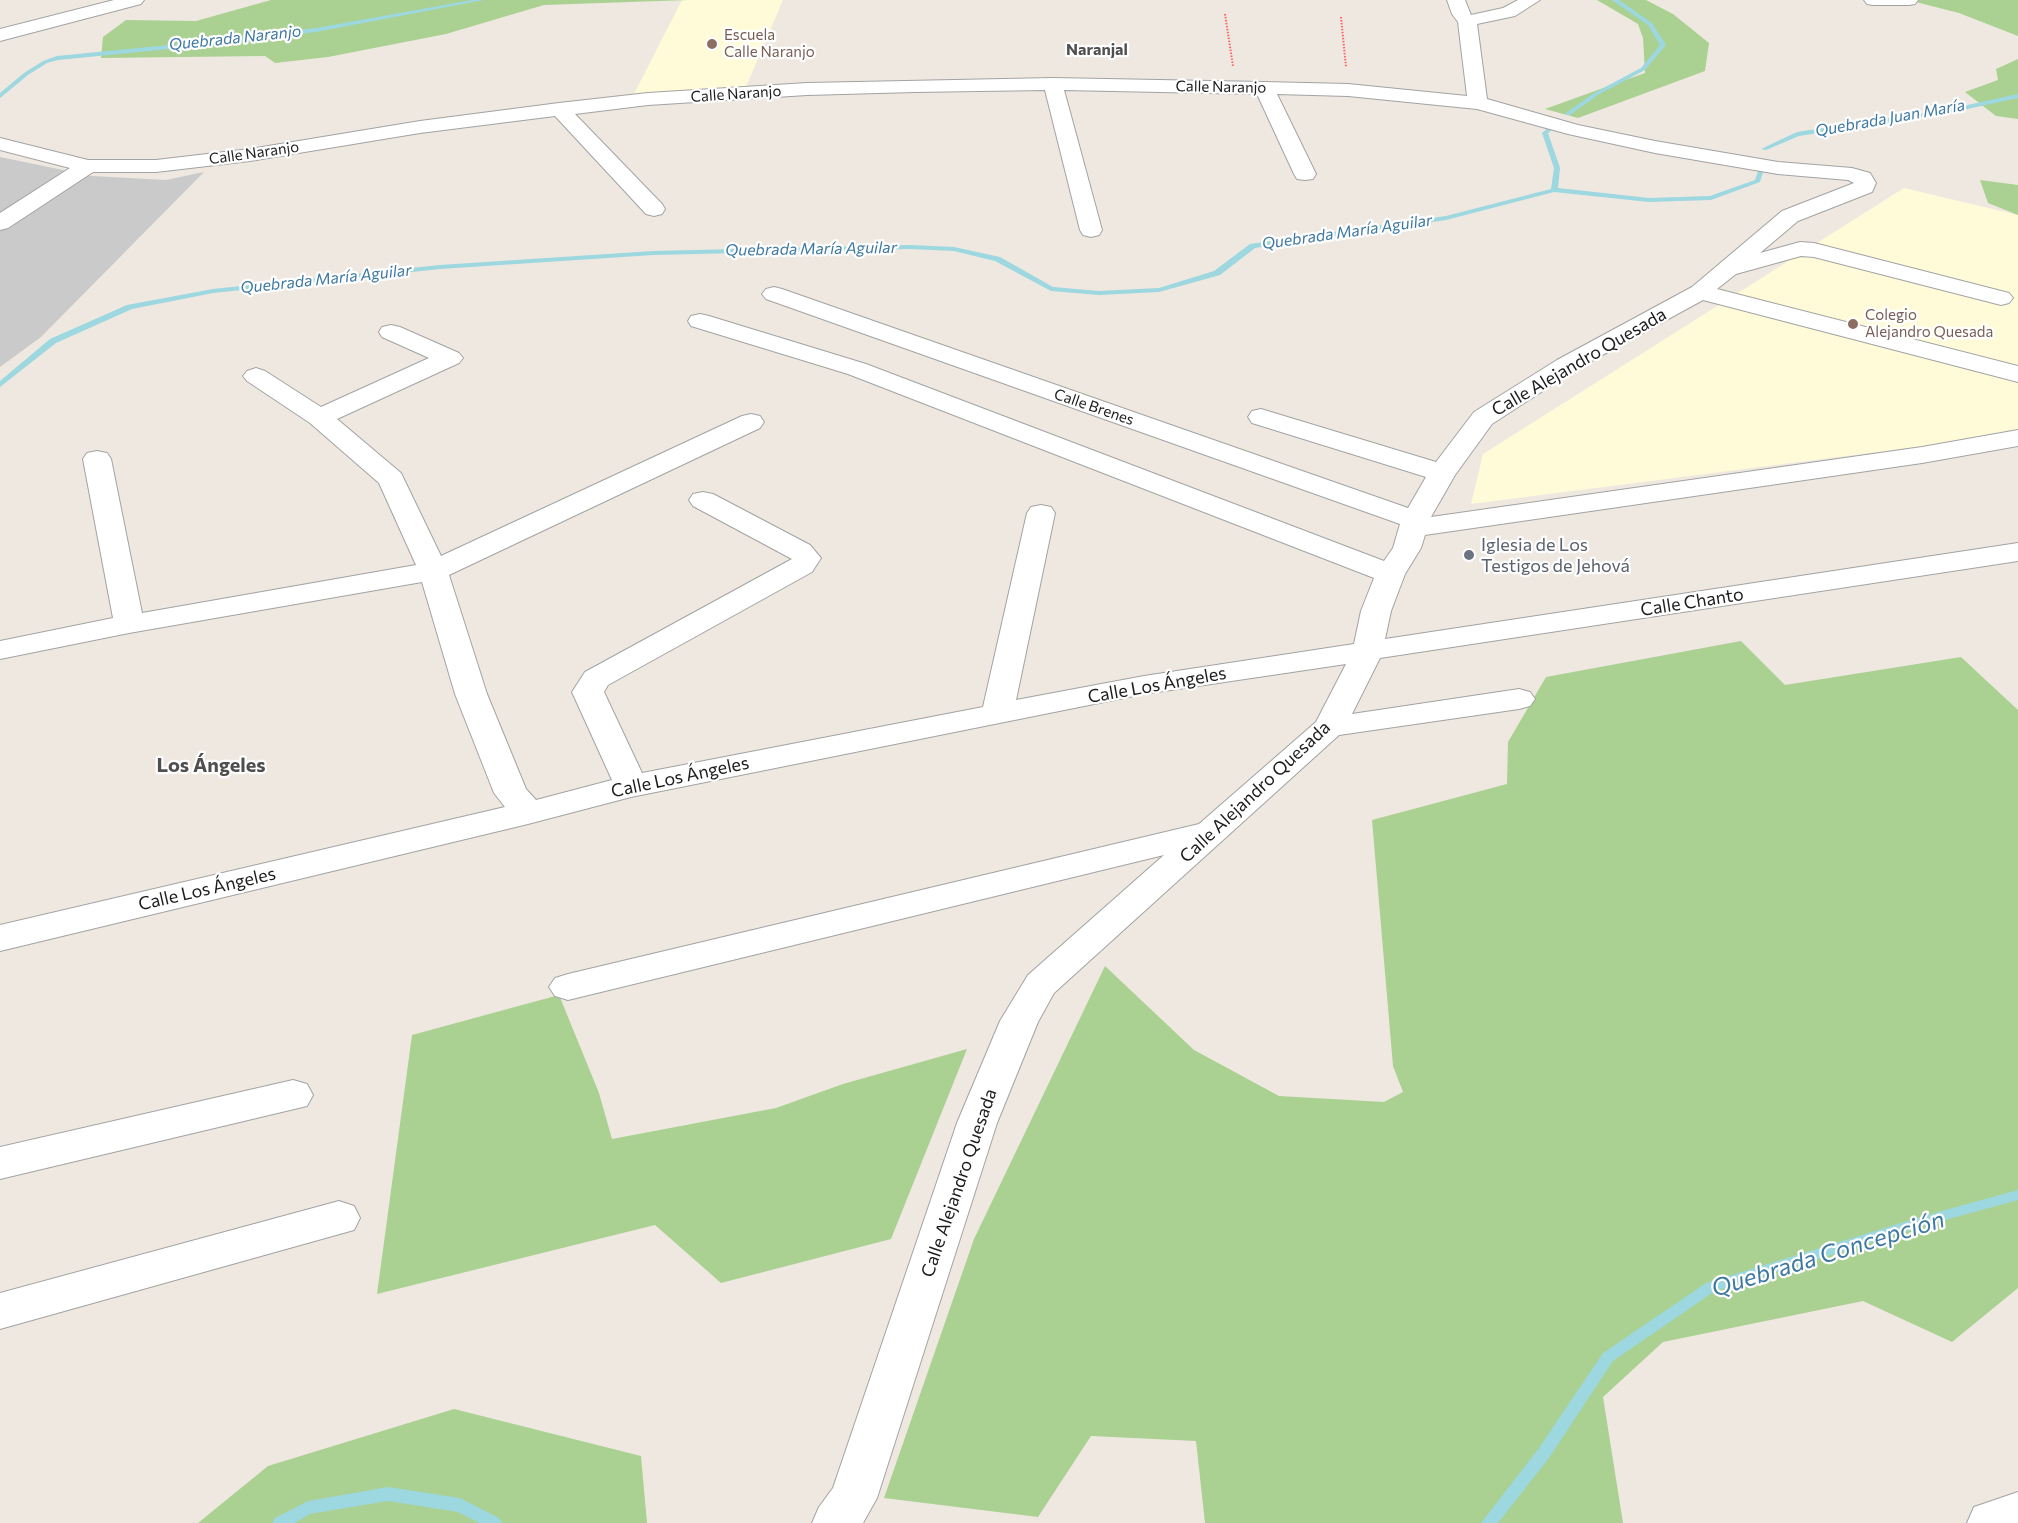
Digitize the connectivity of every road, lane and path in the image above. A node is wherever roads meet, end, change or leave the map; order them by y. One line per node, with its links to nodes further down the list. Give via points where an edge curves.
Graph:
1 (135, 0): 9 (street)
2 (1456, 0): 8 (street)
3 (1531, 0): 8 (street, via 1509,12)
4 (1873, 0): 5 (street)
5 (1909, 0)
6 (1225, 14): 11 (path)
7 (1341, 17): 13 (path)
8 (1467, 21): 14 (street)
9 (0, 35)
10 (1053, 84): 11 (street, Calle Naranjo); 15 (street, Calle Naranjo, via 807,89); 21 (street)
11 (1236, 87): 12 (street, Calle Naranjo)
12 (1264, 88): 13 (street, Calle Naranjo); 18 (street)
13 (1348, 90): 14 (street, Calle Naranjo)
14 (1478, 103): 22 (street, Calle Alejandro Quesada, via 1575,130 1724,161 1846,173 1862,178 1864,187 1790,216)
15 (559, 109): 17 (street, Calle Naranjo, via 250,155 156,166); 19 (street)
16 (0, 144): 17 (street, Calle Naranjo)
17 (88, 166): 20 (street)
18 (1305, 174)
19 (654, 209)
20 (0, 223)
21 (1091, 231)
22 (1726, 270): 23 (street, Calle Alejandro Quesada); 25 (street, via 1800,249 1814,250)
23 (1700, 292): 28 (street); 35 (street, Calle Alejandro Quesada, via 1566,365 1483,418)
24 (774, 294): 38 (street, Calle Brenes)
25 (2001, 298)
26 (699, 321): 41 (street, via 856,369)
27 (391, 332): 30 (street, via 450,358)
28 (2018, 374)
29 (256, 376): 30 (street)
30 (319, 417): 40 (street, via 391,479)
31 (1261, 417): 35 (street)
32 (751, 422): 40 (street)
33 (2018, 438): 38 (street, via 1922,455)
34 (97, 459): 42 (street)
35 (1442, 473): 38 (street, Calle Alejandro Quesada)
36 (703, 500): 48 (street, via 807,558 802,566 596,679 588,692)
37 (1041, 513): 46 (street)
38 (1415, 524): 41 (street, Calle Alejandro Quesada, via 1407,548)
39 (2018, 552): 44 (street, Calle Chanto)
40 (433, 572): 42 (street); 49 (street, via 471,694 511,793)
41 (1390, 574): 44 (street, Calle Alejandro Quesada, via 1376,611)
42 (129, 624): 43 (street)
43 (0, 650)
44 (1367, 653): 46 (street, Calle Los Ángeles, via 1144,685); 47 (street, Calle Alejandro Quesada)
45 (1519, 699): 47 (street)
46 (997, 715): 48 (street, Calle Los Ángeles)
47 (1329, 727): 50 (street, Calle Alejandro Quesada)
48 (630, 786): 49 (street, Calle Los Ángeles)
49 (528, 813): 51 (street, Calle Los Ángeles)
50 (1213, 832): 52 (street); 58 (street, Calle Alejandro Quesada, via 1041,984 1019,1021 977,1123 852,1498)
51 (0, 938)
52 (568, 987)
53 (292, 1095): 54 (street)
54 (0, 1163)
55 (339, 1218): 56 (street)
56 (0, 1311)
57 (2018, 1514): 59 (street)
58 (836, 1523)
59 (1991, 1523)

